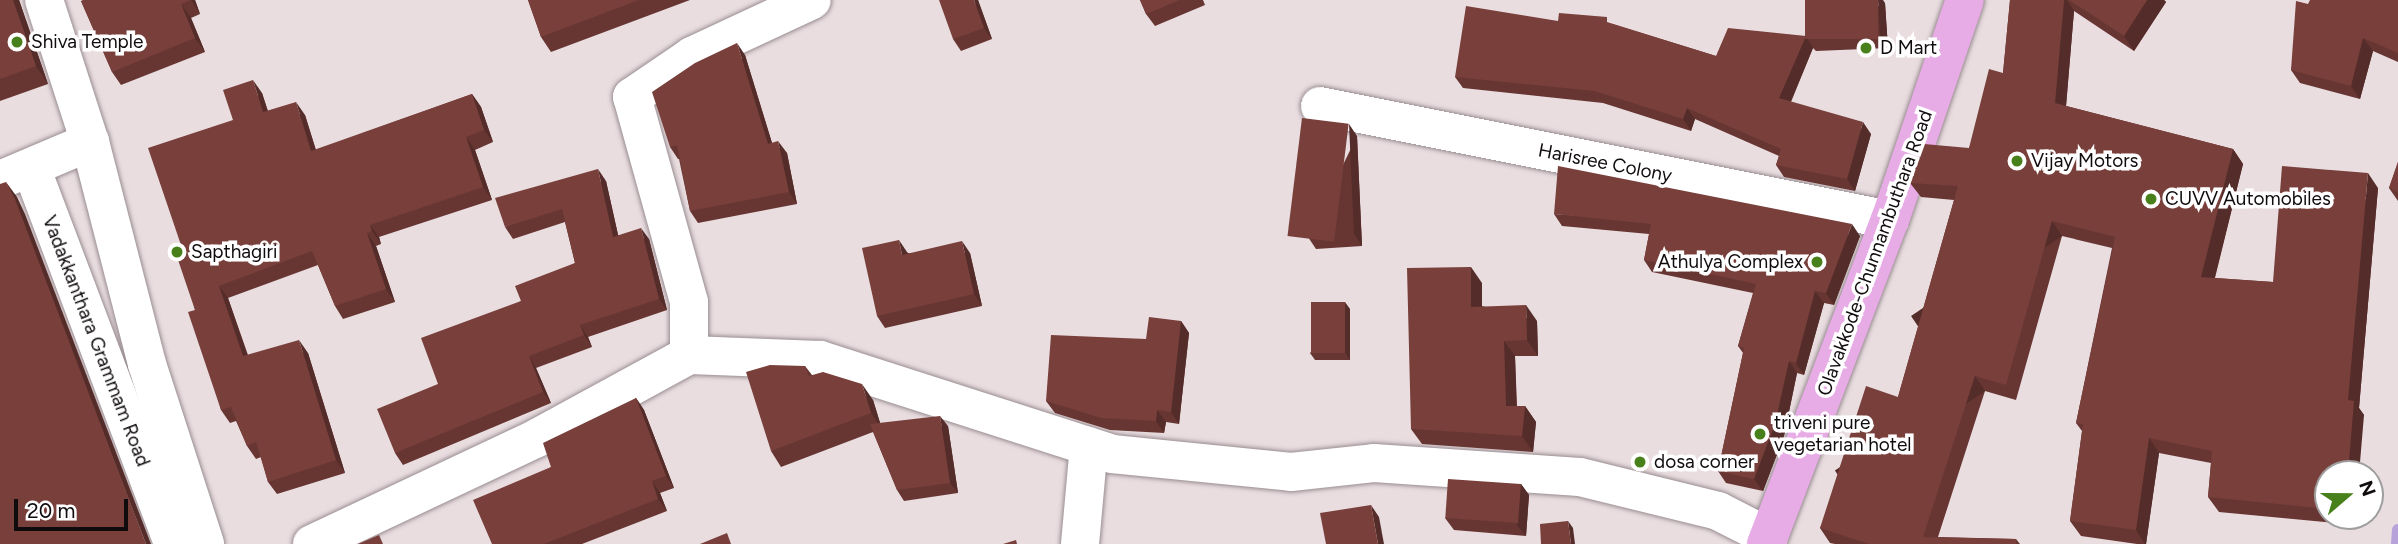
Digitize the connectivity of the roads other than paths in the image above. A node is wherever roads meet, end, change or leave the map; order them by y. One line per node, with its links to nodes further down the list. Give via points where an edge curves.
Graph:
1 (44, 0): 5 (street)
2 (812, 0): 8 (street, via 692,56 632,97 690,302)
3 (1965, 0): 7 (main road, Olavakkode-Chunnambuthara Road)
4 (1320, 106): 7 (street, Harisree Colony)
5 (90, 142): 6 (street); 12 (street, via 147,364)
6 (16, 175): 11 (street, Vadakkanthara Grammam Road)
7 (1890, 220): 10 (main road, Olavakkode-Chunnambuthara Road)
8 (689, 355): 9 (street, via 820,360); 13 (street, via 537,438)
9 (1089, 446): 10 (street, via 1112,454 1291,472 1374,463 1580,477 1718,511); 14 (street)
10 (1768, 540)
11 (173, 544)
12 (205, 544)
13 (313, 544)
14 (1080, 544)

